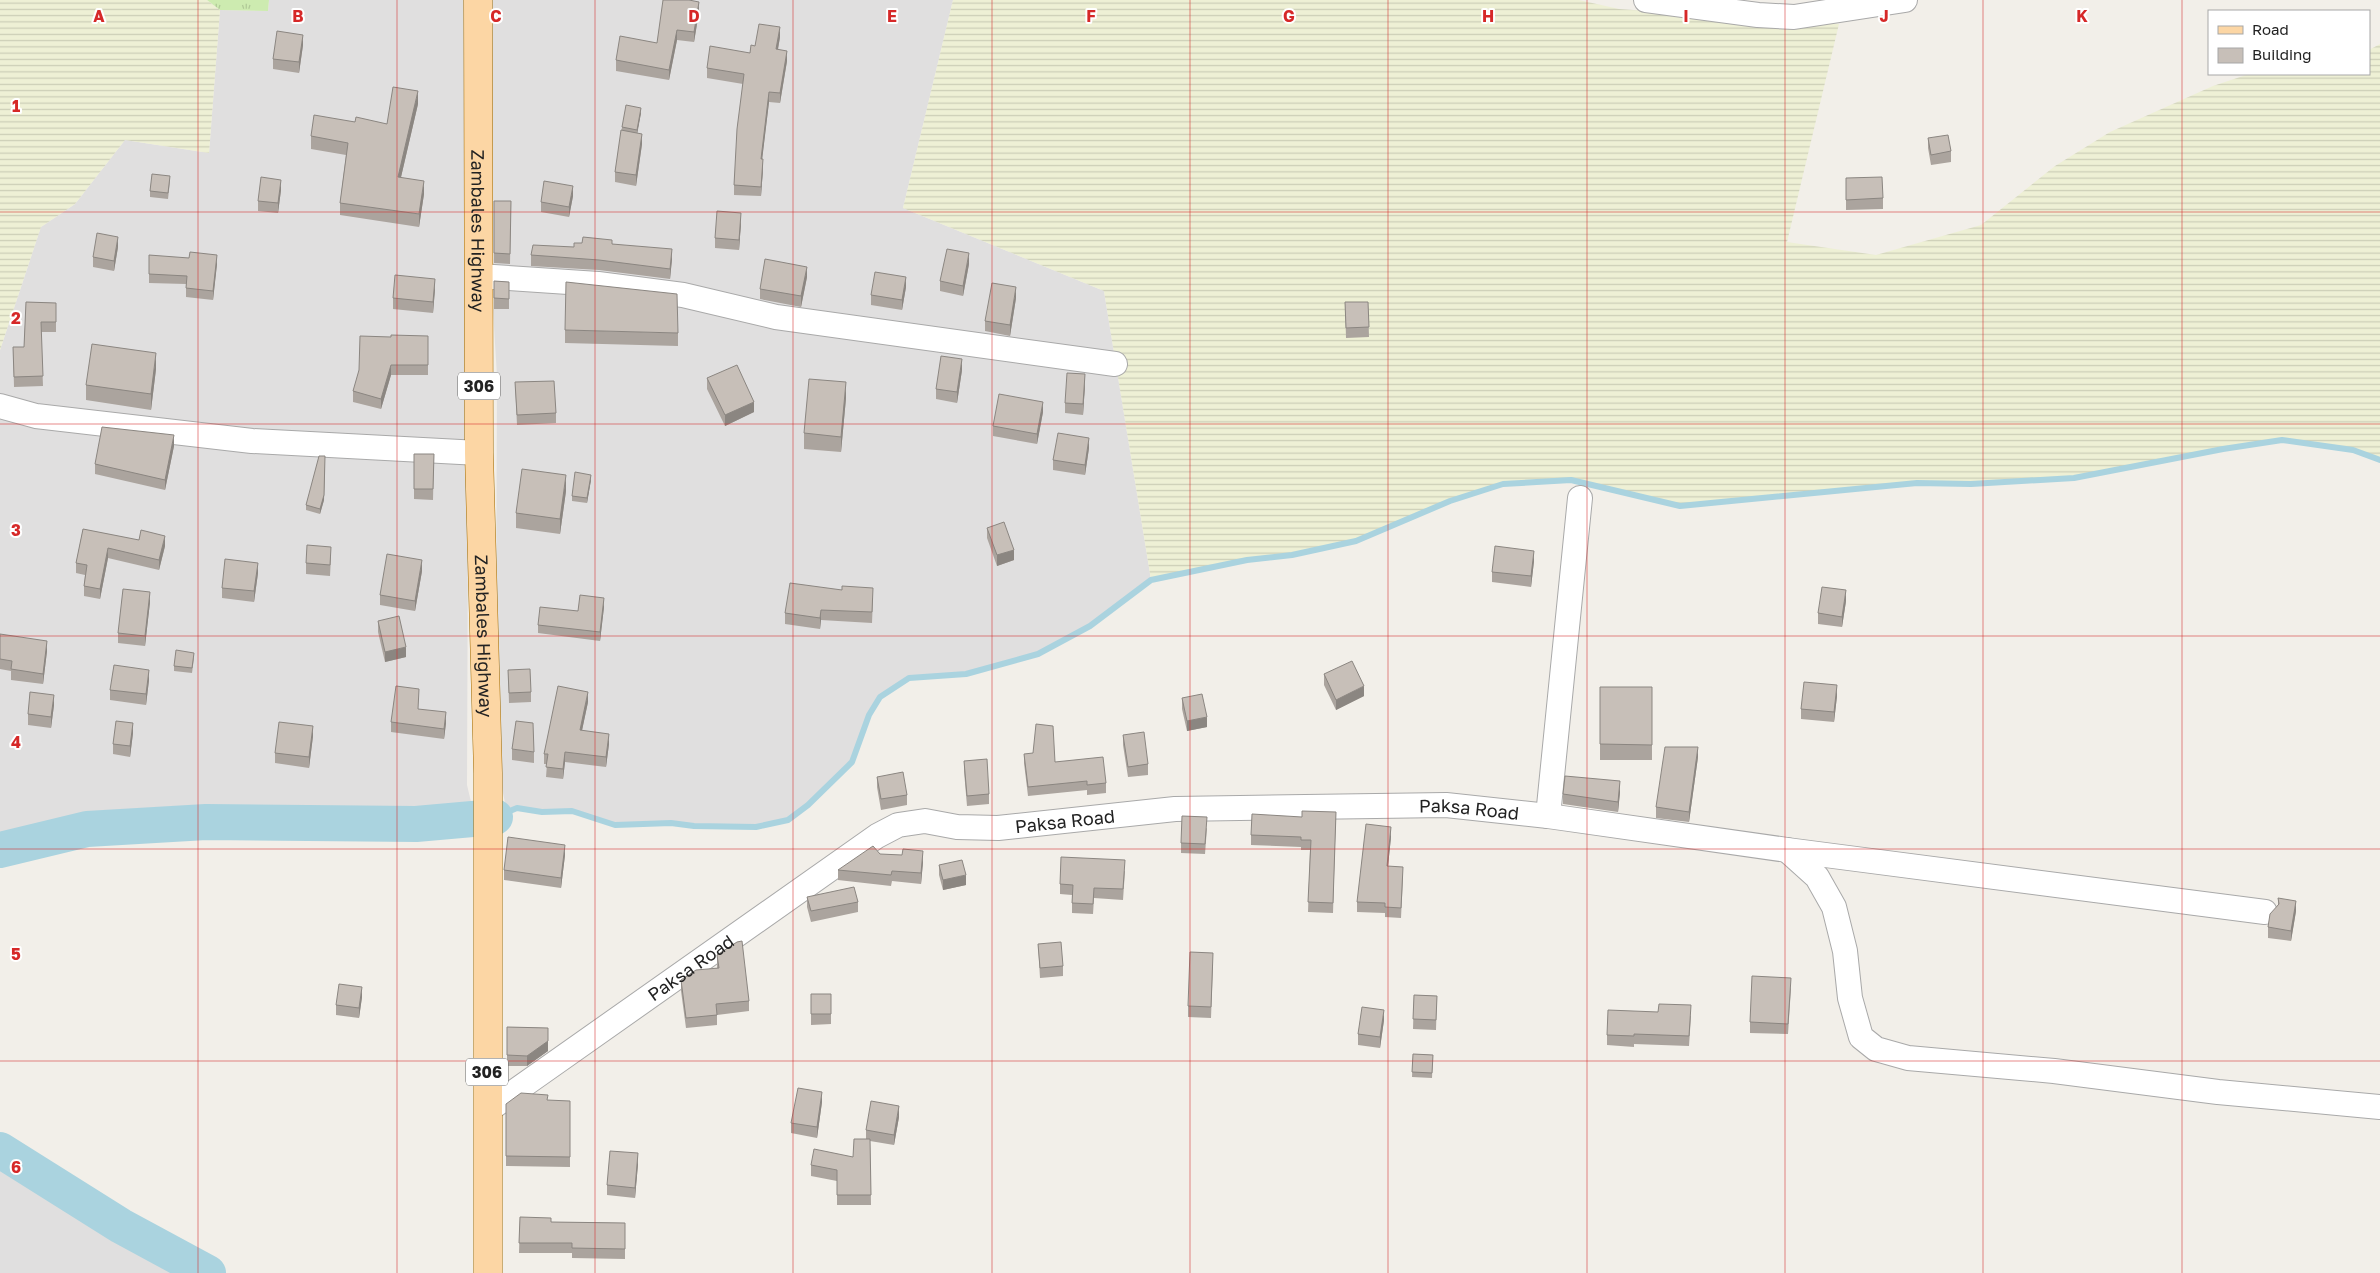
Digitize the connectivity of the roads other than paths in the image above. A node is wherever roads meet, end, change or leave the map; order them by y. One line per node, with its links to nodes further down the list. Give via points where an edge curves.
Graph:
1 (478, 0): 4 (main road, Zambales Highway / 306)
2 (1646, 0): 3 (street, via 1758,16 1794,17)
3 (1905, 0)
4 (478, 276): 5 (street, via 684,294 776,317); 7 (main road, Zambales Highway / 306)
5 (1115, 364)
6 (0, 406): 7 (street, via 36,416 252,441)
7 (479, 453): 13 (main road, Zambales Highway / 306, via 488,773)
8 (1580, 498): 9 (street)
9 (1548, 816): 10 (street, Paksa Road); 13 (street, Paksa Road, via 1446,805 1407,805 1175,809 998,828 957,827 925,821 898,825)
10 (1787, 850): 11 (street, Paksa Road); 12 (street, via 1817,877 1834,907 1845,951 1850,998 1861,1037 1876,1049 1908,1058)
11 (2265, 912)
12 (2380, 1107)
13 (487, 1111): 14 (main road, Zambales Highway / 306)
14 (488, 1273)

